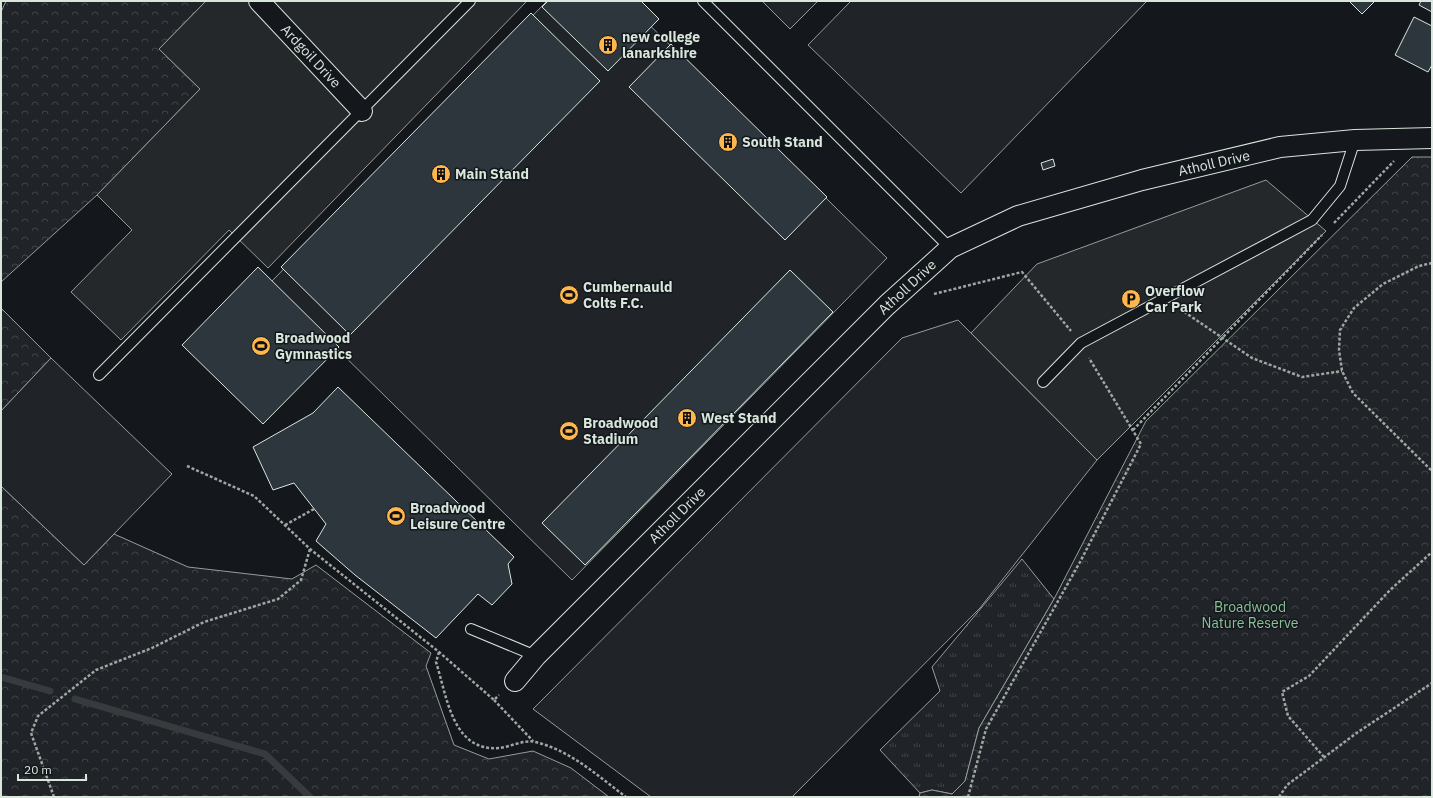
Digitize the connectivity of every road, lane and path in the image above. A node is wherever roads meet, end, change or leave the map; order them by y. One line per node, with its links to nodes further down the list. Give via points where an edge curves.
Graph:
1 (259, 1): 4 (street, Ardgoil Drive)
2 (470, 1): 4 (lane)
3 (703, 1): 9 (lane)
4 (362, 111): 16 (lane)
5 (1424, 138): 6 (street, Atholl Drive); 7 (path)
6 (1354, 140): 9 (street, Atholl Drive, via 1280,147 1142,180 1018,216); 12 (lane, via 1340,186 1312,220)
7 (1333, 224)
8 (1327, 229): 13 (path)
9 (950, 248): 27 (street, Atholl Drive, via 881,311)
10 (1432, 263): 15 (path, via 1419,266 1383,284 1354,308 1340,330)
11 (932, 294): 14 (path, via 1022,272)
12 (1164, 299): 13 (path); 14 (lane)
13 (1222, 338): 15 (path, via 1252,358 1302,377); 18 (path)
14 (1081, 343): 17 (lane); 18 (path)
15 (1342, 371): 20 (path, via 1353,393)
16 (99, 375)
17 (1042, 382)
18 (1132, 430): 35 (path, via 1141,444 1080,562 986,729)
19 (187, 466): 22 (path, via 254,496)
20 (1432, 471)
21 (314, 509): 22 (path)
22 (285, 525): 23 (path)
23 (310, 549): 26 (path); 33 (path, via 301,580 278,599 204,622 152,648 96,670 38,716 31,733)
24 (1432, 552): 32 (path, via 1390,590 1309,676 1282,692 1288,716)
25 (471, 629): 27 (lane)
26 (439, 652): 30 (path); 31 (path, via 436,662 456,726 466,739 481,746 499,748)
27 (536, 656): 28 (street, Atholl Drive)
28 (515, 681): 30 (path)
29 (1432, 683): 32 (path)
30 (494, 700): 31 (path)
31 (533, 741): 34 (path, via 578,760)
32 (1324, 757): 36 (path, via 1287,785)
33 (54, 797)
34 (626, 797)
35 (968, 797)
36 (1278, 797)

